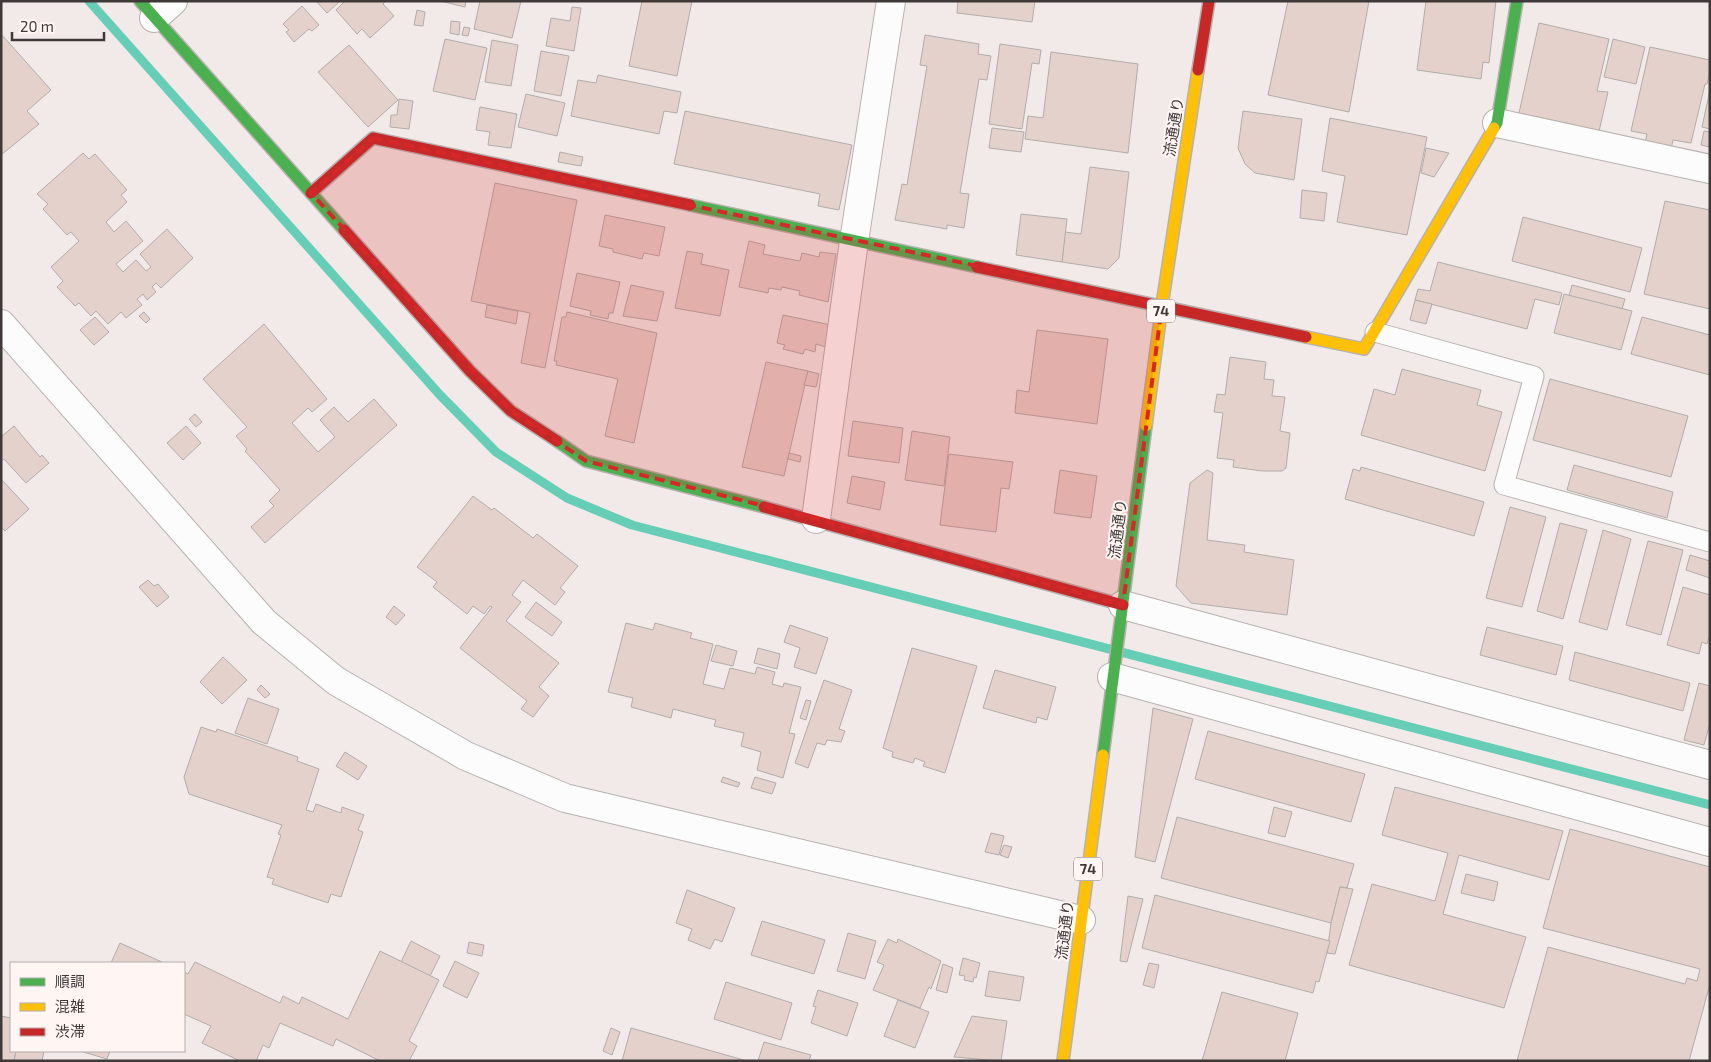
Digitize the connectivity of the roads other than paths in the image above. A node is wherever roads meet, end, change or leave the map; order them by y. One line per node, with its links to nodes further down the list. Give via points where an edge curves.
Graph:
1 (1209, 1): 9 (street, 流通通り / 74)
2 (1517, 1): 5 (street)
3 (887, 2): 8 (street)
4 (156, 7): 7 (street)
5 (1497, 123): 6 (street); 11 (street)
6 (1710, 169)
7 (311, 193): 8 (street, via 372,138); 12 (street, via 470,371 511,412 586,461)
8 (854, 241): 9 (street); 12 (street)
9 (1162, 305): 11 (street, via 1364,349); 14 (street, 流通通り / 74)
10 (1, 324): 18 (street, via 264,622 336,681 466,756 565,798)
11 (1375, 332): 13 (lane, via 1534,376 1504,485)
12 (816, 519): 14 (street)
13 (1710, 542)
14 (1122, 614): 15 (street, 流通通り / 74); 16 (street)
15 (1112, 676): 17 (street); 18 (street, 流通通り / 74)
16 (1710, 765)
17 (1710, 842)
18 (1081, 920): 19 (street, 流通通り / 74)
19 (1063, 1061)

